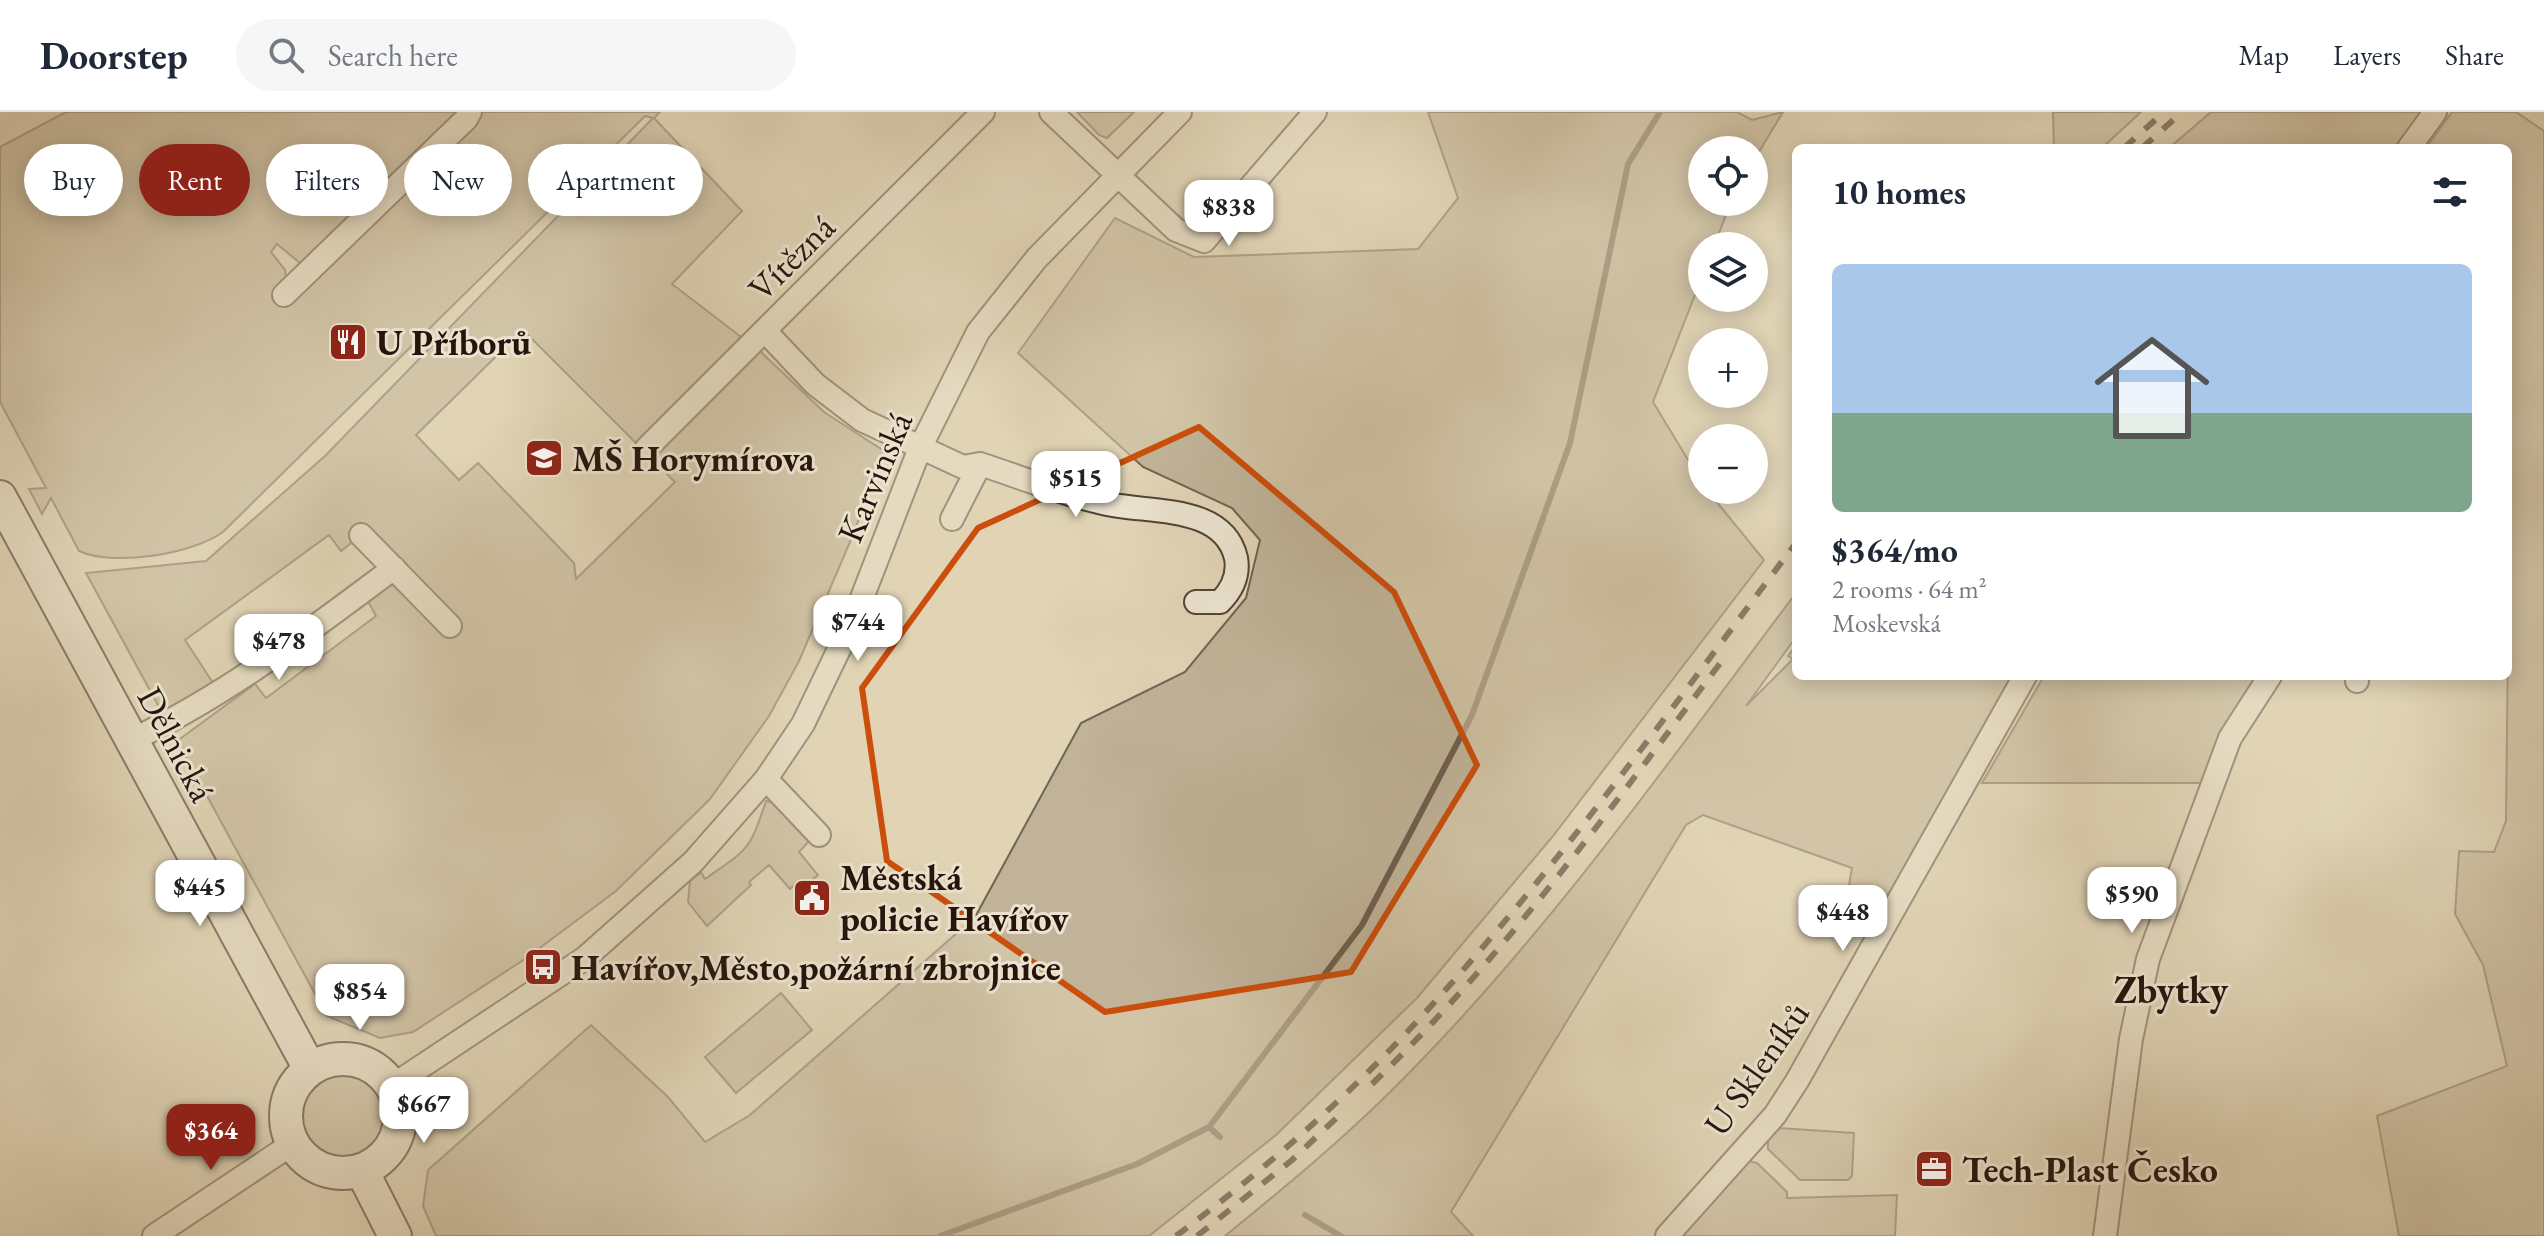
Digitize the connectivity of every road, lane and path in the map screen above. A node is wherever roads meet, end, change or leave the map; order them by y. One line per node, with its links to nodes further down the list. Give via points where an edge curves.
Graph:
1 (470, 112): 9 (street)
2 (983, 112): 10 (street, Vítězná)
3 (1051, 112): 8 (street)
4 (1180, 112): 8 (street, Karvinská)
5 (1315, 112): 8 (street, via 1204,241 1176,230)
6 (2435, 112): 7 (street)
7 (2412, 144)
8 (1115, 176): 12 (street, Karvinská, via 1037,258 978,332)
9 (284, 295)
10 (765, 331): 11 (street, Vítězná); 12 (street, via 839,404)
11 (647, 448)
12 (920, 448): 13 (street, via 963,467); 23 (street, Karvinská, via 855,616 803,724)
13 (980, 464): 15 (street); 18 (street, via 1103,503 1210,521 1232,541 1237,566 1231,590 1220,602)
14 (0, 497): 22 (street, Dělnická)
15 (952, 519)
16 (361, 535): 17 (street)
17 (394, 568): 19 (street); 22 (street, via 257,670 189,714)
18 (1196, 602)
19 (450, 626)
20 (2023, 680): 31 (street, U Skleníků, via 1797,1081 1775,1115)
21 (2267, 680): 32 (street, via 2230,738 2148,959 2131,1039)
22 (130, 741): 25 (street, Dělnická)
23 (766, 779): 24 (street); 26 (street, Karvinská, via 693,862 585,958)
24 (819, 835)
25 (310, 1069): 26 (street, via 332,1060 355,1060 376,1069); 27 (street, via 288,1100 286,1125)
26 (392, 1086): 28 (street, via 400,1110 397,1136 383,1157)
27 (292, 1144): 28 (street, via 319,1169); 29 (street)
28 (362, 1171): 30 (street)
29 (154, 1236)
30 (395, 1236)
31 (1667, 1236)
32 (2105, 1236)

